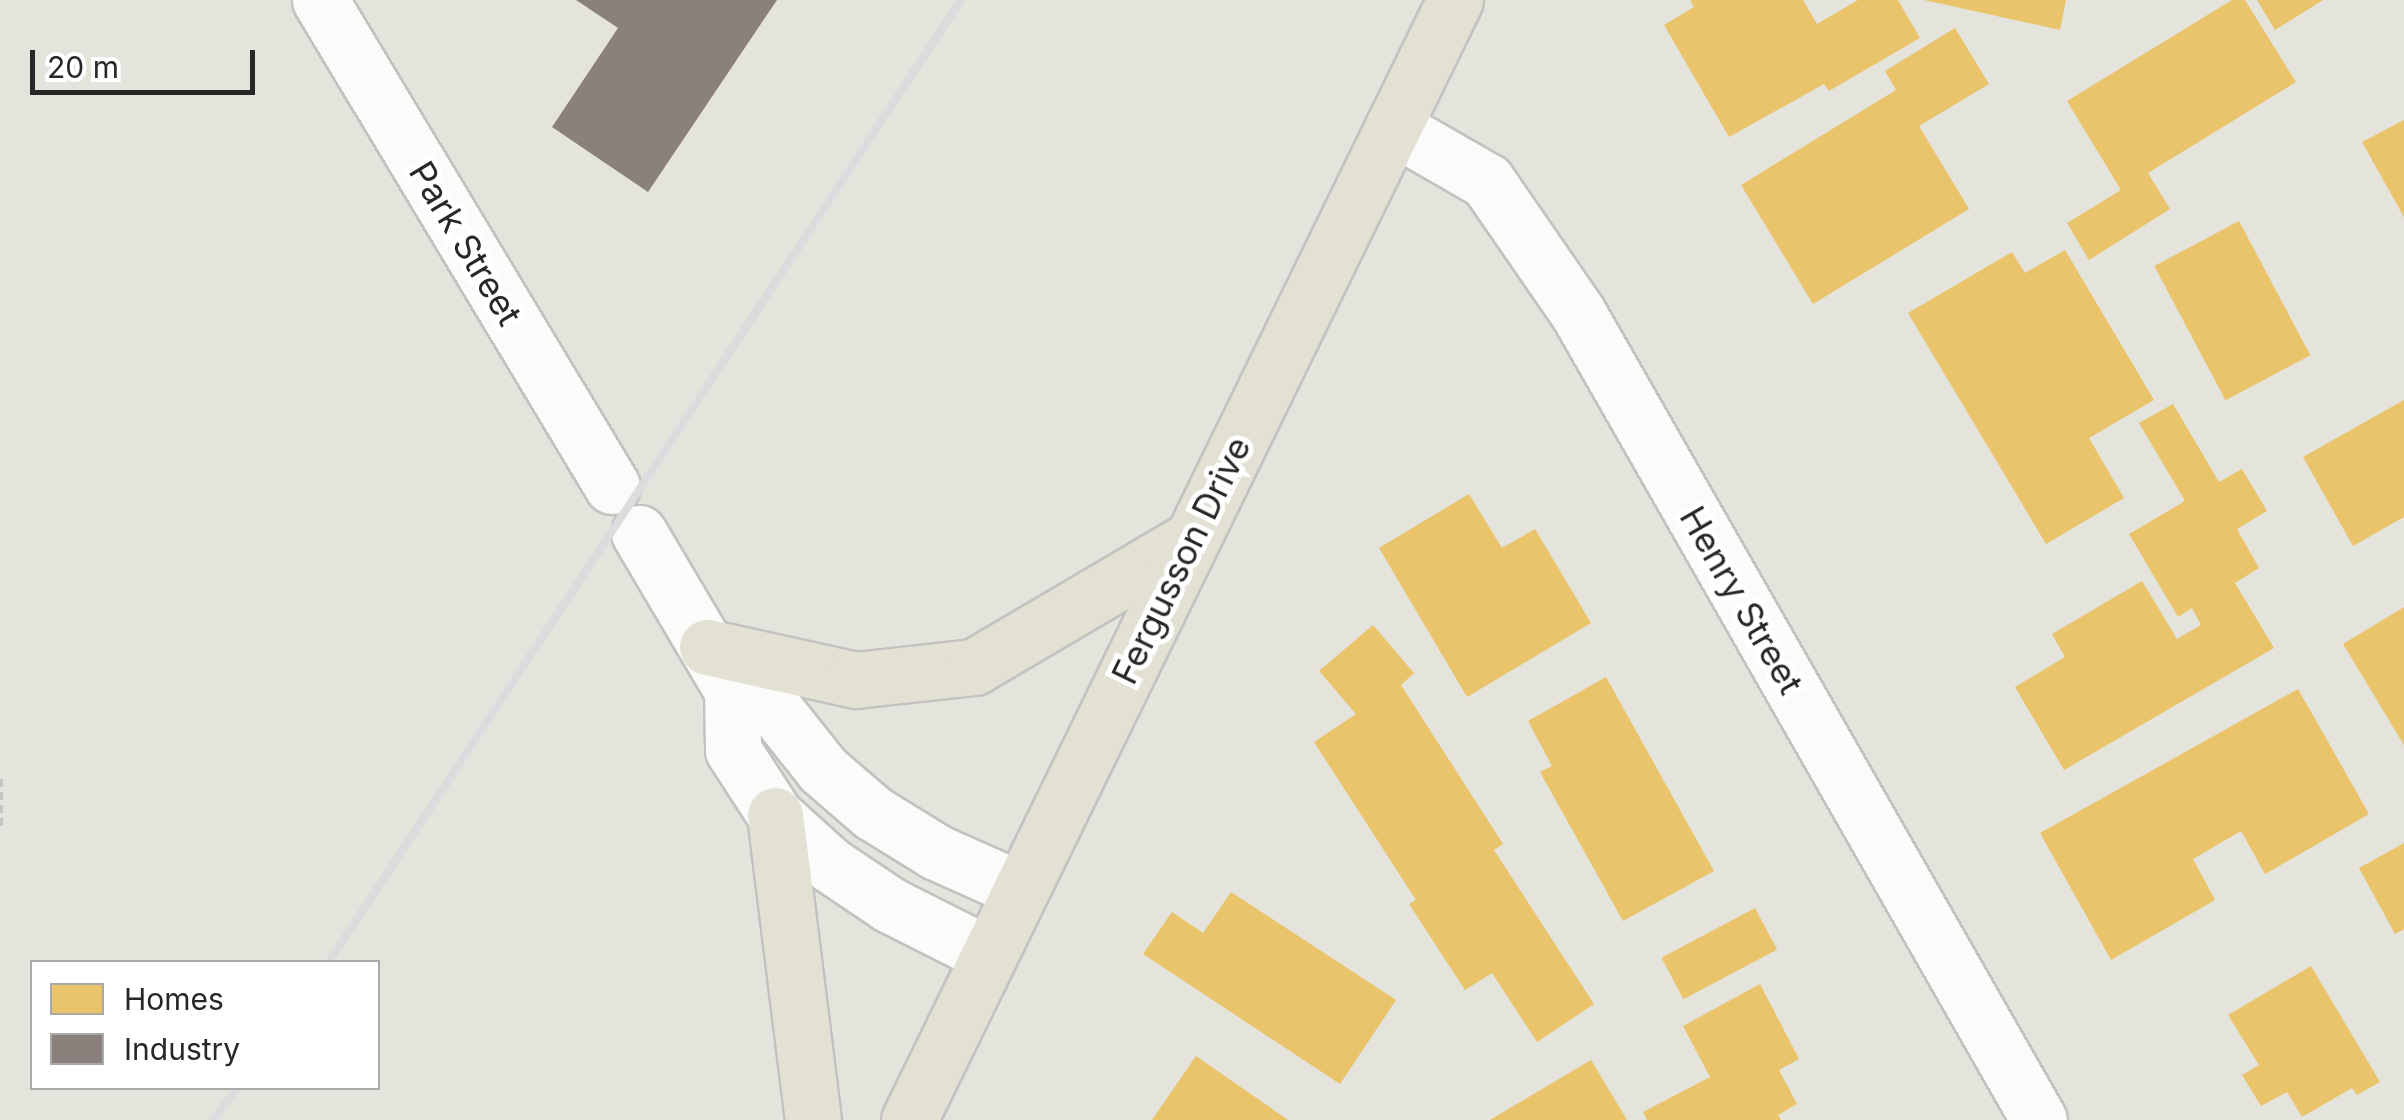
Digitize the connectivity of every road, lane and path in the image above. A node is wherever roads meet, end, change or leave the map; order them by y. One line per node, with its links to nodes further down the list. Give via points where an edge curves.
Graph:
1 (320, 0): 4 (street, Park Street)
2 (1455, 0): 3 (main road, Fergusson Drive)
3 (1393, 127): 6 (main road, Fergusson Drive); 15 (street, Henry Street, via 1459,159 1487,181 1578,313)
4 (612, 486)
5 (640, 533): 7 (street)
6 (1190, 540): 7 (main road, via 974,667 856,680); 11 (main road, Fergusson Drive)
7 (719, 668): 9 (street, via 733,750); 11 (street, via 772,707 823,770 873,812 936,852)
8 (0, 779): 10 (path)
9 (776, 814): 12 (street, via 829,864 890,905); 13 (main road)
10 (0, 830)
11 (1021, 890): 12 (main road, Fergusson Drive)
12 (989, 955): 14 (main road, Fergusson Drive)
13 (813, 1120)
14 (909, 1120)
15 (2040, 1120)

